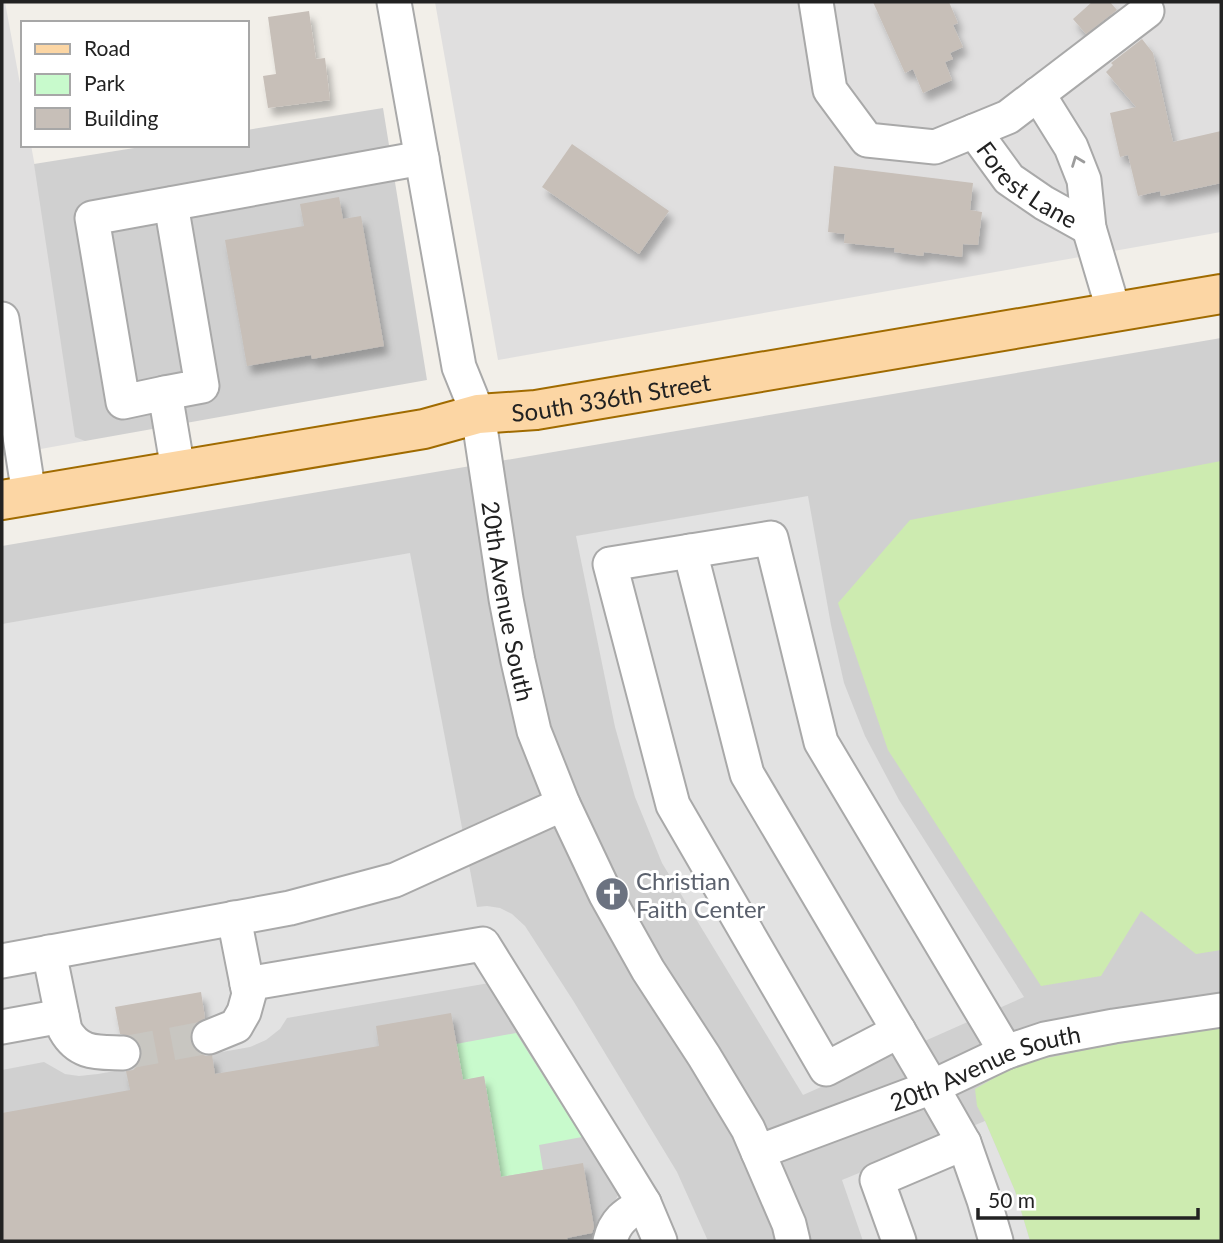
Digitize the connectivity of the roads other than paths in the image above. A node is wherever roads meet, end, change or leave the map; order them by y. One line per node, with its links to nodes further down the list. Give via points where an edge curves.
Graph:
1 (394, 2): 6 (street, 20th Avenue South)
2 (816, 2): 5 (street, Forest Lane, via 830,90 867,140 935,147)
3 (1147, 11): 4 (street, Forest Lane)
4 (1038, 94): 5 (street, Forest Lane, via 1008,117); 8 (street, Forest Lane, one-way to 4, via 1084,180 1072,147)
5 (974, 131): 8 (street, Forest Lane, via 1009,179)
6 (422, 158): 7 (street); 13 (street, 20th Avenue South, via 459,367)
7 (171, 204): 12 (street, via 202,386); 12 (street, via 92,218 123,402)
8 (1089, 228): 10 (street, Forest Lane)
9 (1221, 294): 10 (main road, South 336th Street)
10 (1114, 312): 13 (main road, South 336th Street, via 536,410)
11 (2, 319): 15 (street)
12 (165, 393): 14 (street)
13 (478, 414): 14 (main road, South 336th Street, via 424,429); 17 (street, 20th Avenue South, via 518,661 534,731)
14 (178, 470): 15 (main road, South 336th Street)
15 (15, 498)
16 (690, 551): 25 (street, via 747,774); 25 (street, via 610,564 673,805 826,1069); 27 (street, via 772,538 821,742)
17 (563, 804): 18 (street, via 395,880); 31 (street, 20th Avenue South, via 648,970)
18 (234, 918): 19 (street); 21 (street)
19 (49, 952): 20 (street); 23 (street)
20 (2, 961)
21 (247, 984): 26 (street, via 247,1003 236,1026); 32 (street, via 483,944)
22 (1221, 1010): 27 (street, 20th Avenue South, via 1059,1036)
23 (62, 1016): 24 (street); 28 (street, via 70,1039 79,1046 93,1052)
24 (2, 1027)
25 (899, 1031): 29 (street)
26 (209, 1037)
27 (1006, 1052): 29 (street, 20th Avenue South)
28 (123, 1053)
29 (932, 1087): 30 (street); 31 (street, 20th Avenue South)
30 (964, 1143): 36 (street, via 877,1180); 37 (street)
31 (758, 1152): 35 (street, 20th Avenue South)
32 (644, 1203): 33 (street, via 615,1225); 34 (street)
33 (610, 1241)
34 (660, 1241)
35 (793, 1241)
36 (899, 1241)
37 (996, 1241)

